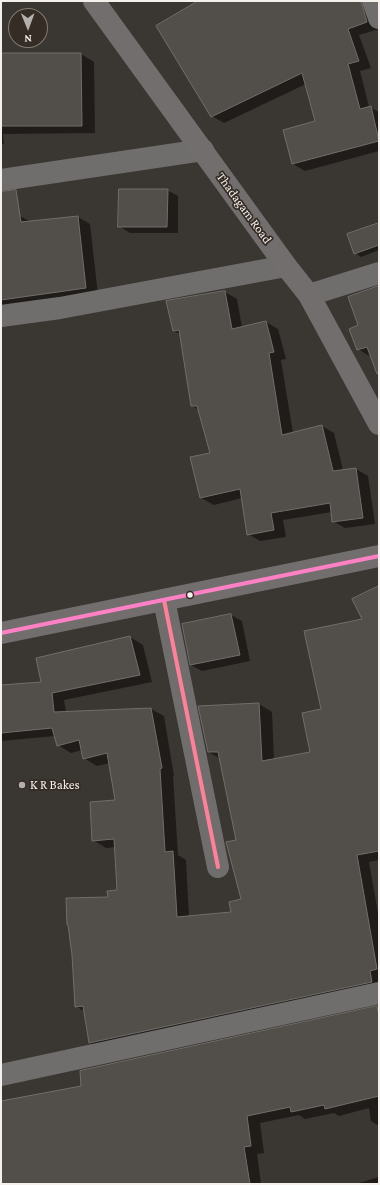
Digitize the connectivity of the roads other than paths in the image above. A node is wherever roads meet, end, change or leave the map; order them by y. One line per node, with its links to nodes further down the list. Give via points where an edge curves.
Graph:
1 (94, 1): 4 (main road, Thadagam Road)
2 (373, 1): 3 (street)
3 (379, 18)
4 (203, 150): 5 (street); 6 (main road, Thadagam Road)
5 (1, 180)
6 (286, 266): 8 (main road, Thadagam Road); 9 (street, via 60,308)
7 (379, 273): 8 (street)
8 (309, 295): 10 (main road, Thadagam Road)
9 (1, 316)
10 (379, 424)
11 (379, 556): 12 (main road)
12 (164, 600): 13 (main road); 14 (street)
13 (1, 633)
14 (218, 867)
15 (379, 993): 16 (street)
16 (1, 1075)

